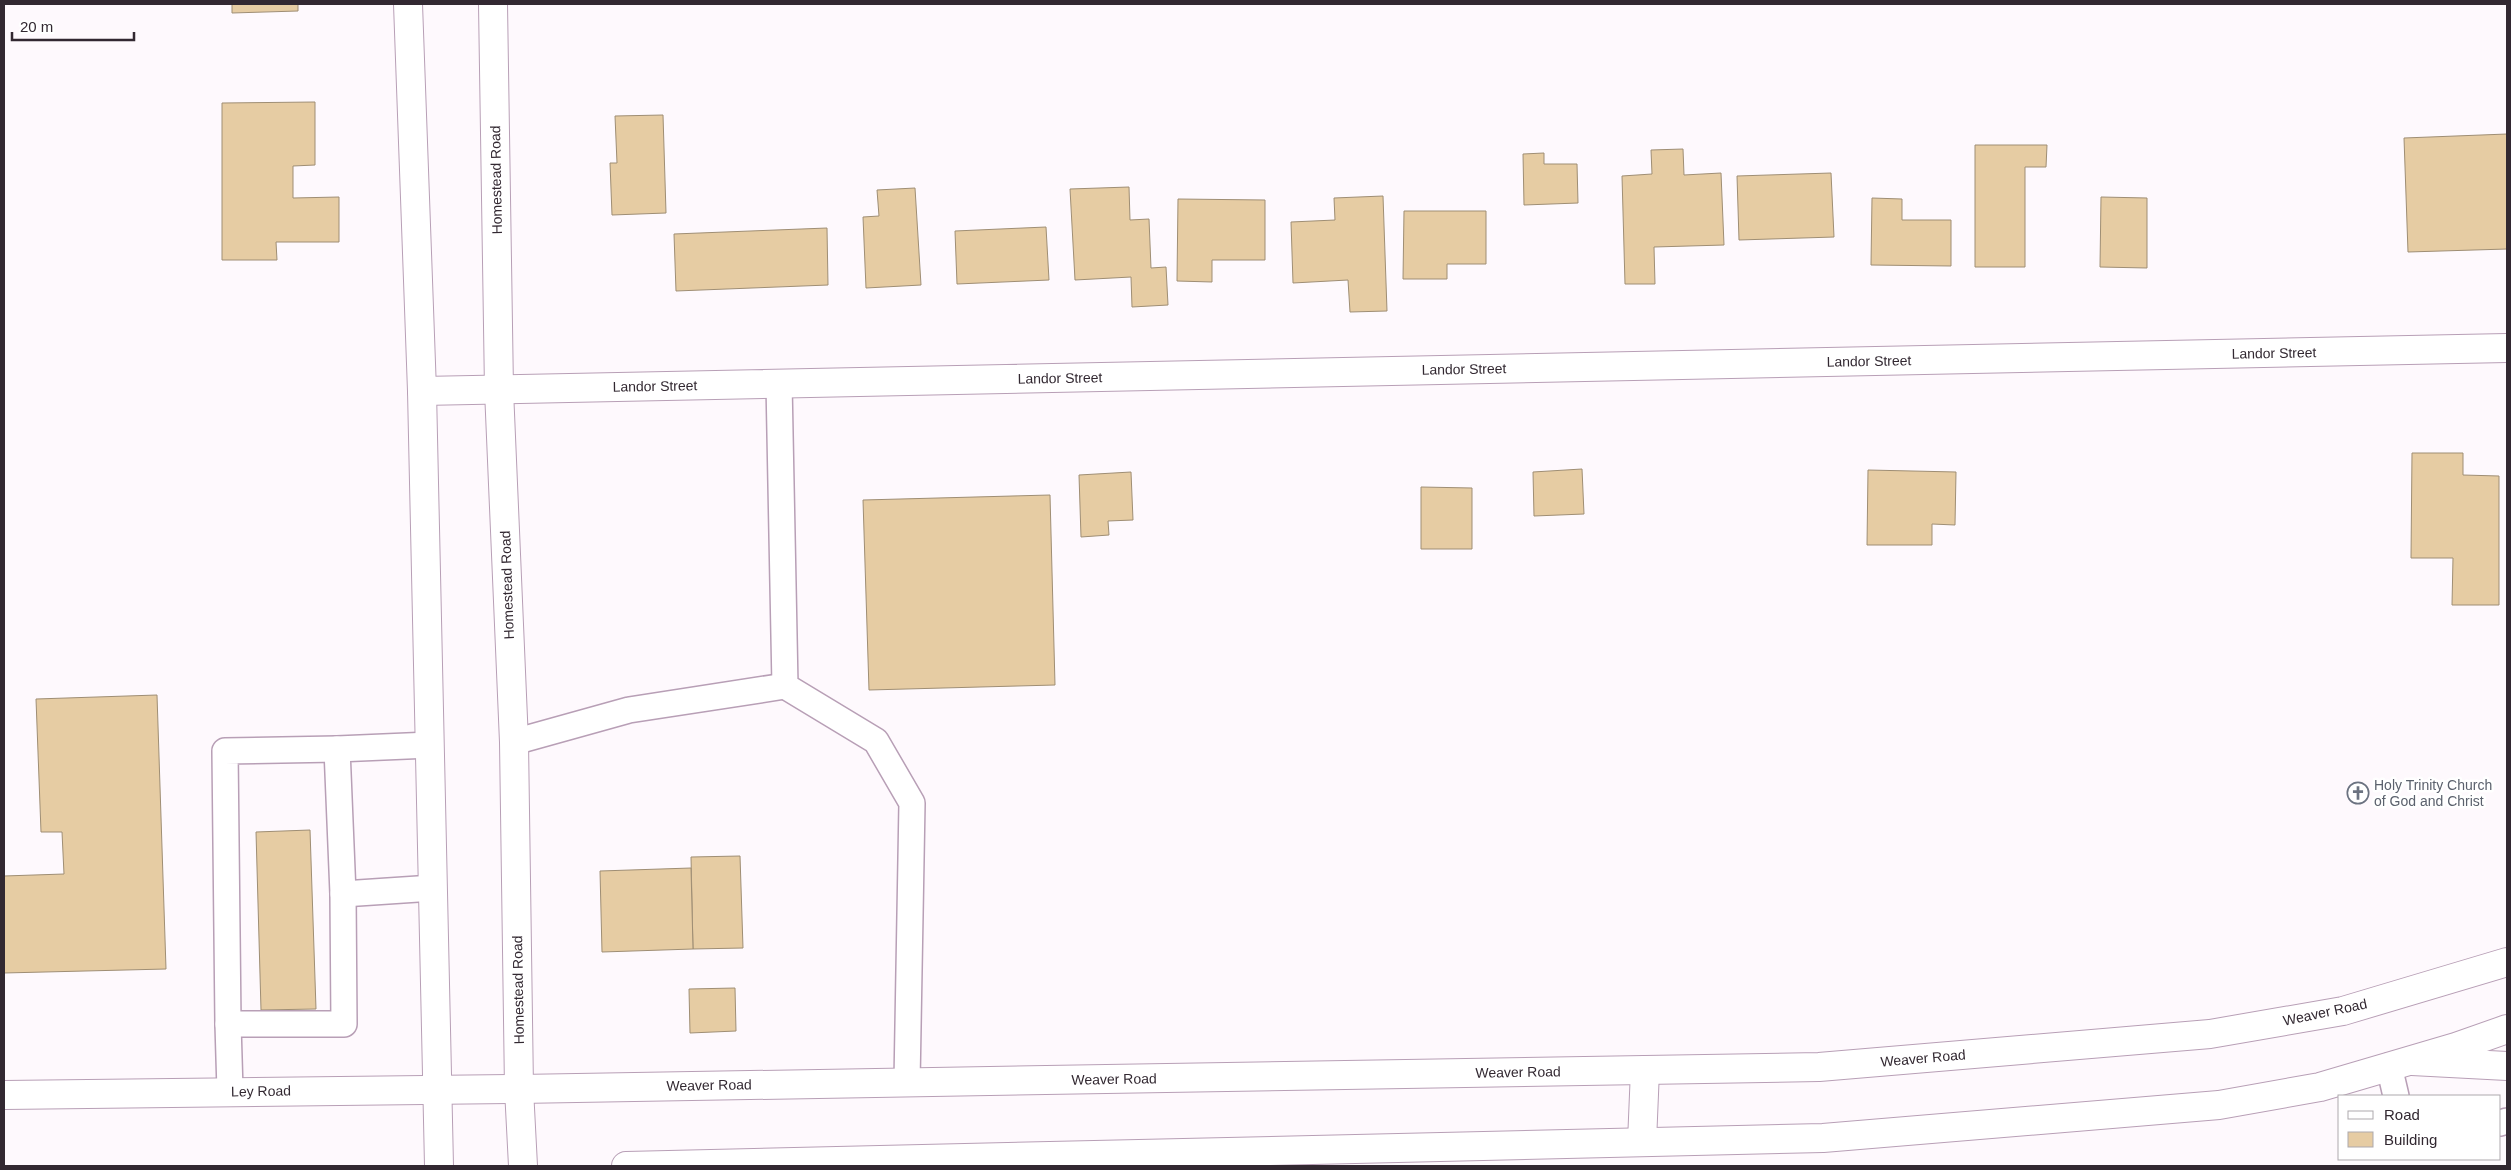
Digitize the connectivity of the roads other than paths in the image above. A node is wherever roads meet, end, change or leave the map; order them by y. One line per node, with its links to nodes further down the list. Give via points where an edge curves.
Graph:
1 (408, 4): 6 (main road)
2 (493, 4): 5 (main road, Homestead Road)
3 (2507, 348): 4 (main road, Landor Street)
4 (779, 383): 5 (main road, Landor Street); 7 (lane)
5 (499, 390): 6 (main road, Landor Street); 8 (main road, Homestead Road)
6 (422, 391): 9 (main road)
7 (785, 686): 8 (lane, via 629,710); 19 (lane, via 876,741 912,802)
8 (514, 742): 21 (main road, Homestead Road)
9 (430, 745): 10 (lane); 11 (main road)
10 (337, 749): 12 (lane); 14 (lane, via 225,751)
11 (433, 888): 12 (lane); 20 (main road)
12 (343, 894): 14 (lane, via 344,1024)
13 (2507, 962): 18 (main road, Weaver Road, via 2343,1011 2210,1034 1819,1067)
14 (228, 1024): 22 (lane)
15 (2507, 1029): 16 (main road)
16 (2399, 1063): 17 (main road); 24 (lane); 25 (main road, via 2320,1086 2219,1105 1823,1138)
17 (2507, 1066)
18 (1646, 1070): 19 (main road, Weaver Road); 25 (main road)
19 (907, 1082): 21 (main road, Weaver Road)
20 (438, 1089): 21 (main road, Ley Road); 22 (main road, Ley Road); 27 (main road)
21 (519, 1090): 28 (main road, Homestead Road)
22 (230, 1091): 23 (main road, Ley Road)
23 (4, 1095)
24 (2396, 1095)
25 (1642, 1142): 26 (main road)
26 (764, 1164): 29 (main road)
27 (439, 1166)
28 (523, 1166)
29 (626, 1166)

